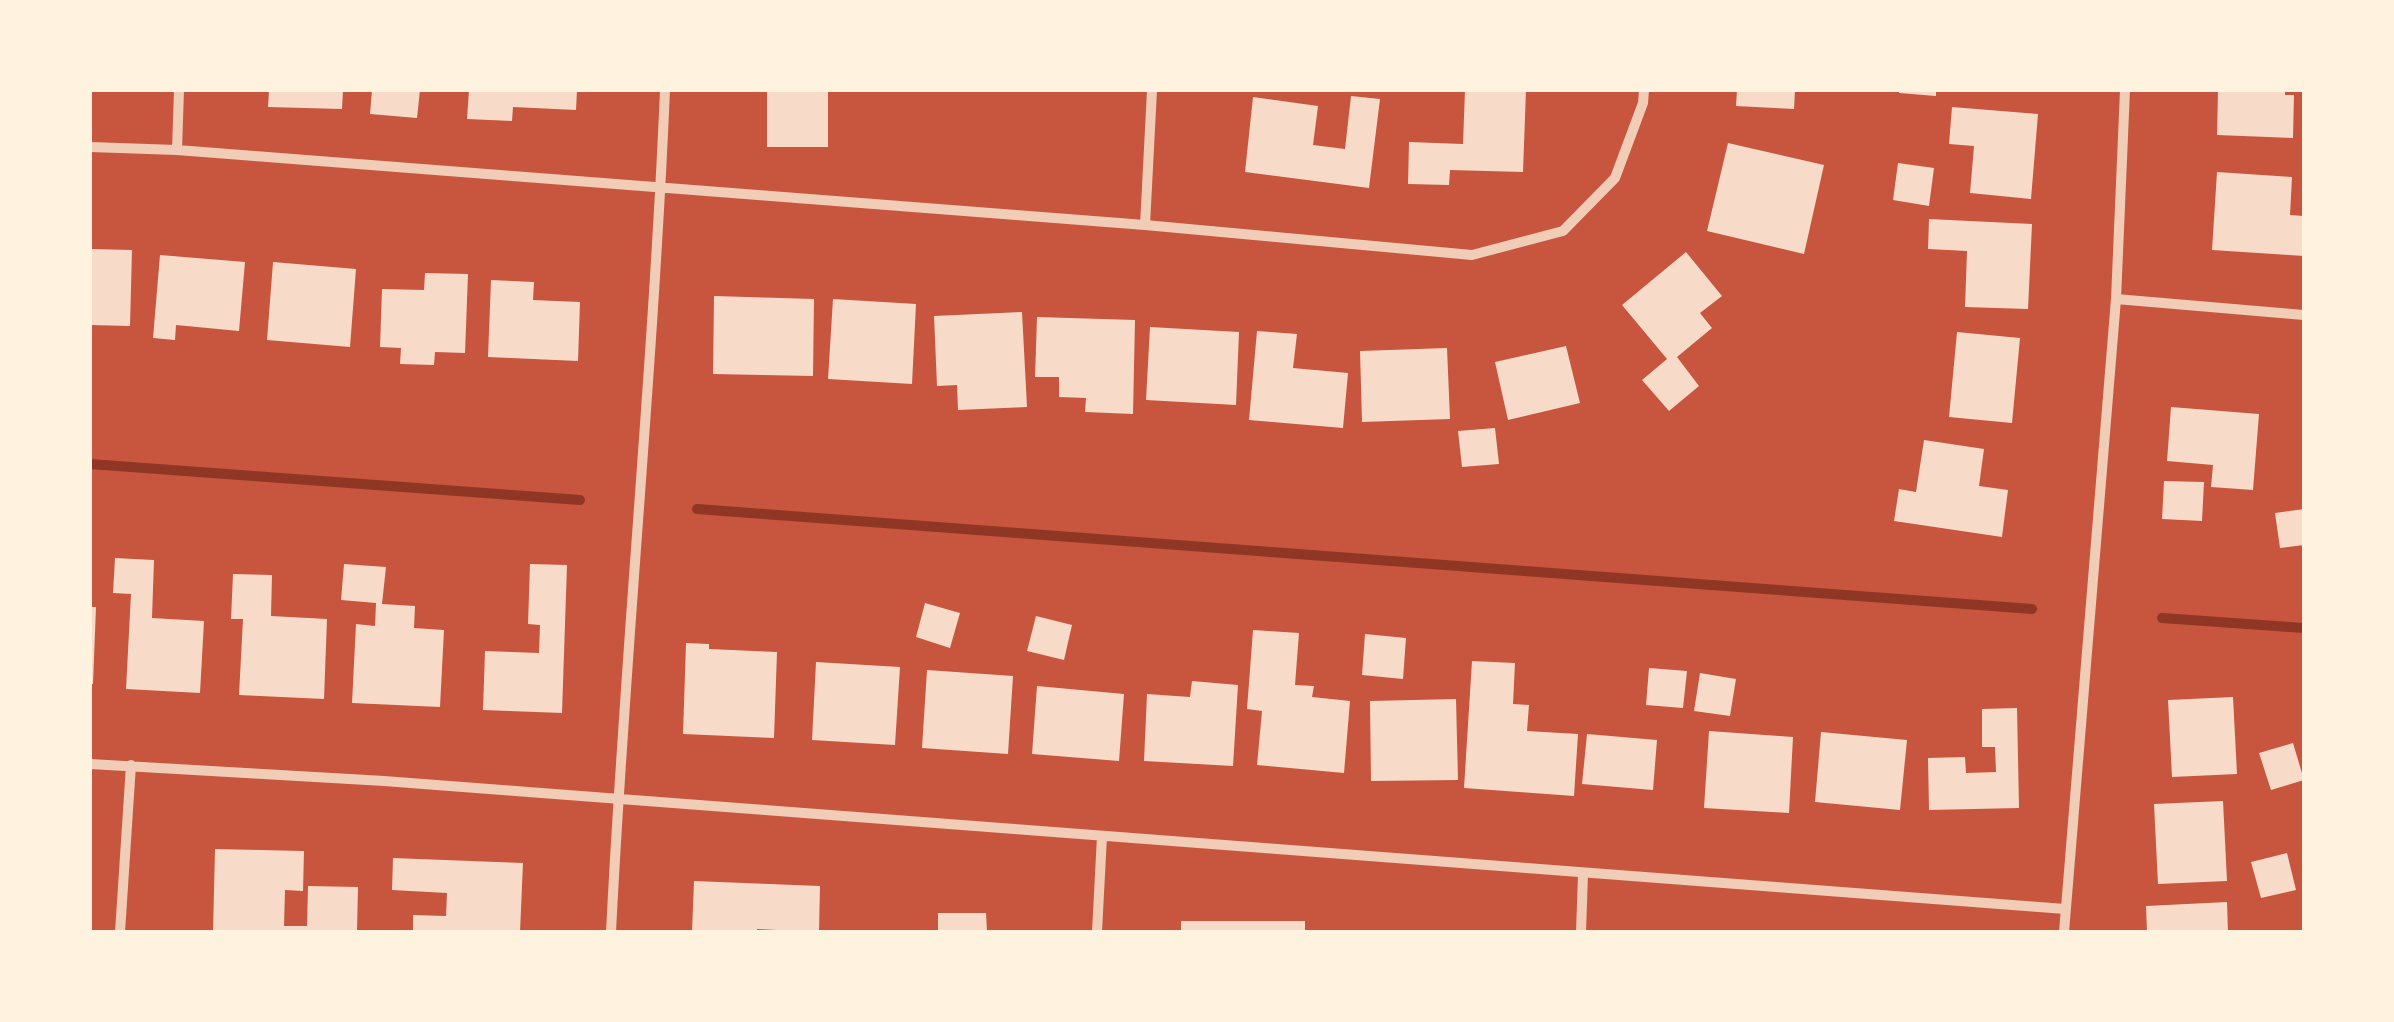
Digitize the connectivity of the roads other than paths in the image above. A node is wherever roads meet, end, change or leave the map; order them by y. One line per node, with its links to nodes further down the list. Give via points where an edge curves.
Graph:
1 (180, 90): 7 (street)
2 (665, 90): 8 (street)
3 (1152, 90): 9 (street)
4 (1644, 90): 9 (street, via 1615,178 1563,231 1472,254)
5 (2125, 90): 10 (street)
6 (90, 146): 7 (street)
7 (177, 150): 8 (street)
8 (661, 187): 9 (street); 14 (street)
9 (1145, 224)
10 (2116, 299): 11 (street); 17 (street)
11 (2304, 315)
12 (90, 764): 13 (street)
13 (131, 765): 14 (street); 18 (street)
14 (618, 799): 15 (street); 19 (street)
15 (1102, 836): 16 (street); 20 (street)
16 (1583, 874): 17 (street); 21 (street)
17 (2065, 910): 22 (street)
18 (120, 932)
19 (611, 932)
20 (1097, 932)
21 (1581, 932)
22 (2064, 932)

